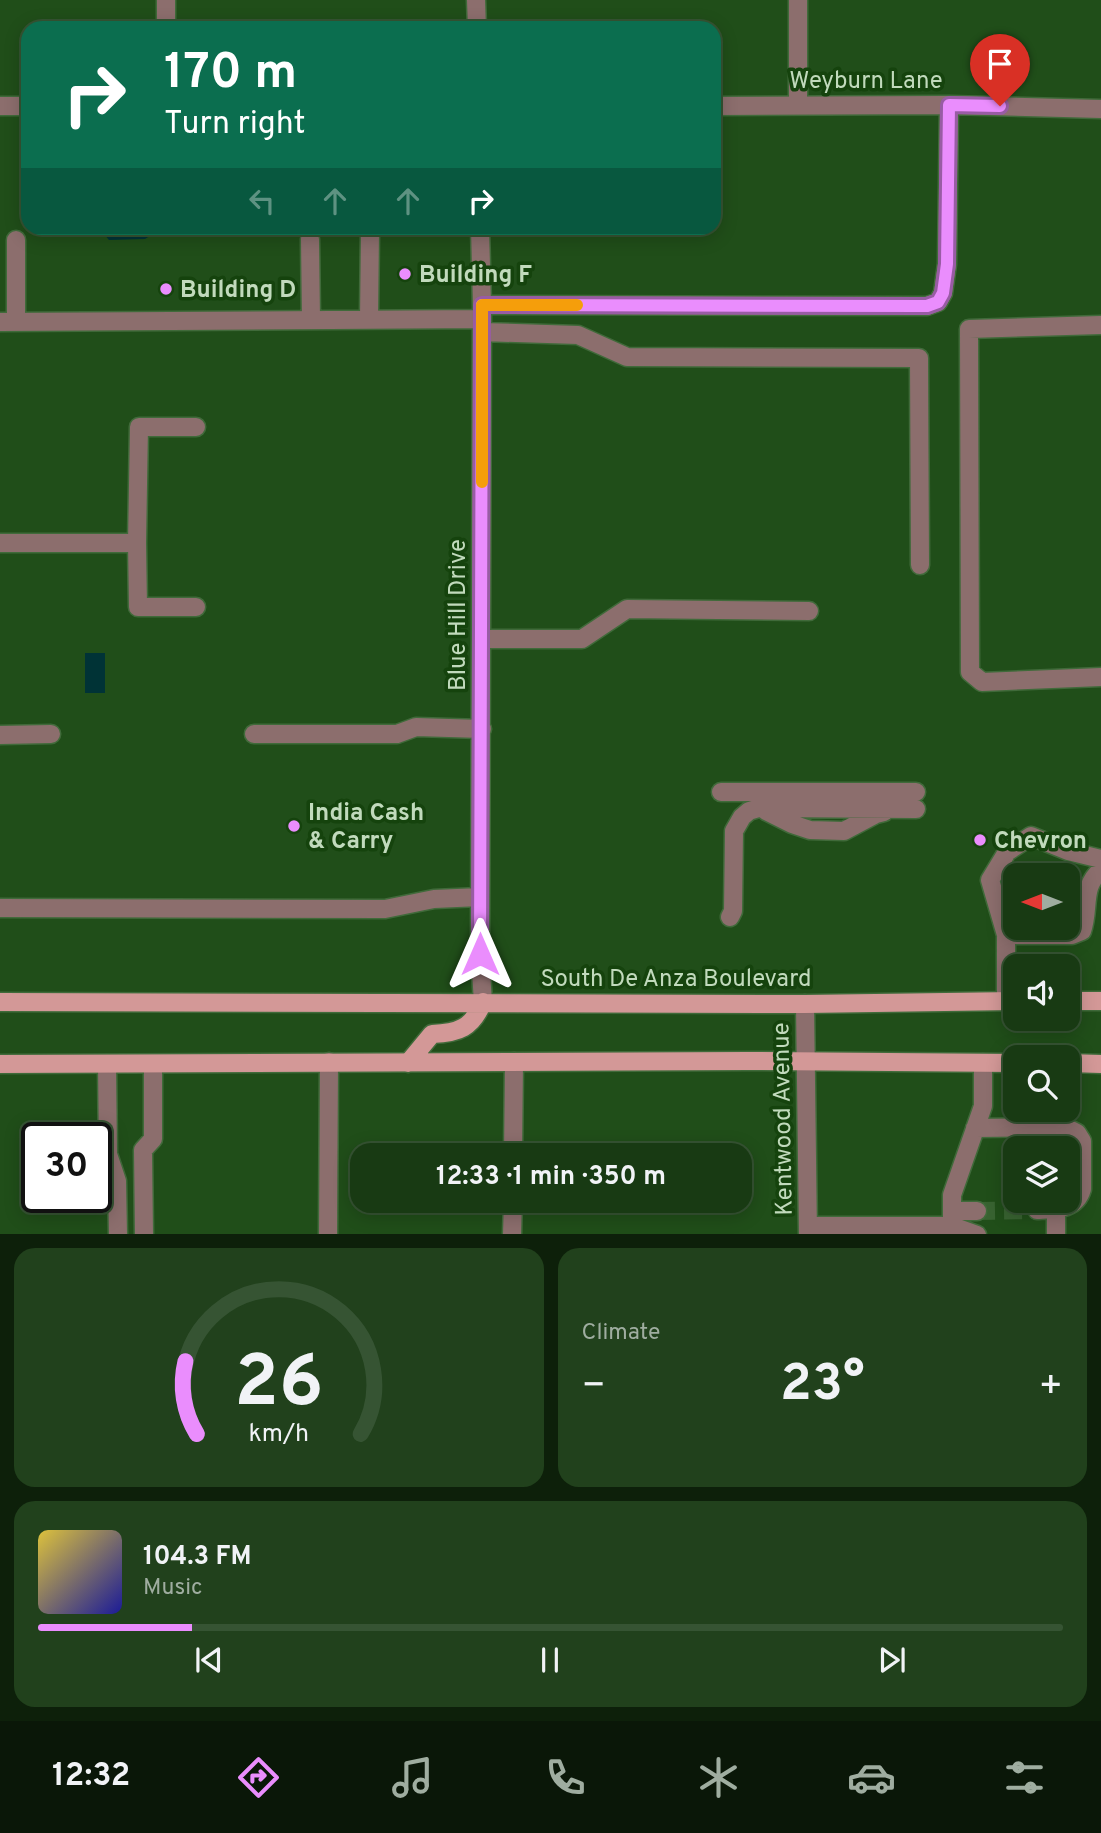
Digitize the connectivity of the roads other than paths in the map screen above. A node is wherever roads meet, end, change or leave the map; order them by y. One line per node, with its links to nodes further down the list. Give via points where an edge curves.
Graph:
1 (166, 0): 4 (street)
2 (476, 0): 5 (street)
3 (798, 0): 6 (street)
4 (166, 21)
5 (477, 21)
6 (798, 104): 7 (street, Weyburn Lane); 10 (street, Weyburn Lane)
7 (949, 105): 11 (street, Weyburn Lane); 17 (street, via 947,264 938,302 927,306)
8 (0, 106): 9 (street)
9 (21, 106)
10 (721, 106)
11 (1101, 109)
12 (370, 235): 16 (street)
13 (480, 235): 17 (street, Blue Hill Drive)
14 (310, 239): 18 (street)
15 (16, 240): 19 (street)
16 (369, 319): 17 (street); 18 (street)
17 (482, 319): 24 (street, via 578,335 627,356 919,358); 27 (street, Blue Hill Drive)
18 (311, 320): 19 (street)
19 (8, 322)
20 (1101, 325): 28 (street, via 969,329 970,672 982,682)
21 (196, 427): 23 (street, via 138,427)
22 (0, 543): 23 (street)
23 (137, 543): 25 (street, via 138,607)
24 (920, 565)
25 (196, 607)
26 (809, 611): 27 (street, via 627,609 582,639)
27 (481, 639): 29 (street, Blue Hill Drive)
28 (1101, 677)
29 (482, 729): 31 (street); 36 (street, Blue Hill Drive)
30 (51, 734): 32 (street)
31 (254, 734)
32 (0, 735)
33 (721, 792): 38 (street, via 916,801 894,809 749,811 734,831)
34 (1101, 859): 39 (street, via 1031,836 1007,852 990,880)
35 (1101, 870): 40 (street, via 1093,877 1087,918)
36 (480, 897): 37 (street, via 434,899 386,909); 44 (street, Blue Hill Drive)
37 (0, 908)
38 (730, 917)
39 (1003, 925)
40 (1080, 932)
41 (1080, 1001): 42 (main road)
42 (1101, 1001)
43 (0, 1002): 44 (main road, South De Anza Boulevard)
44 (483, 1002): 46 (main road, South De Anza Boulevard); 51 (main road, via 468,1026 432,1034)
45 (1003, 1002): 46 (main road, South De Anza Boulevard)
46 (805, 1004): 49 (street, Kentwood Avenue)
47 (328, 1062): 51 (main road); 56 (main road); 70 (street)
48 (514, 1062): 49 (main road); 51 (main road); 61 (street)
49 (806, 1062): 52 (main road); 67 (street, Kentwood Avenue)
50 (0, 1063): 55 (main road)
51 (408, 1063)
52 (983, 1063): 53 (main road); 58 (street, via 983,1106)
53 (1003, 1063)
54 (1080, 1063): 57 (main road)
55 (107, 1064): 56 (main road); 68 (street, via 108,1154 117,1181)
56 (153, 1064): 69 (street, via 153,1139 143,1150)
57 (1101, 1064)
58 (975, 1128): 59 (street, via 1065,1126); 66 (street, via 952,1195)
59 (1079, 1136)
60 (1080, 1138): 62 (street)
61 (513, 1143)
62 (1080, 1195)
63 (977, 1211): 66 (street)
64 (513, 1213): 71 (street)
65 (1056, 1213): 73 (street)
66 (952, 1218): 67 (street); 72 (street)
67 (808, 1230)
68 (118, 1234)
69 (144, 1234)
70 (328, 1234)
71 (512, 1234)
72 (977, 1234)
73 (1056, 1234)

